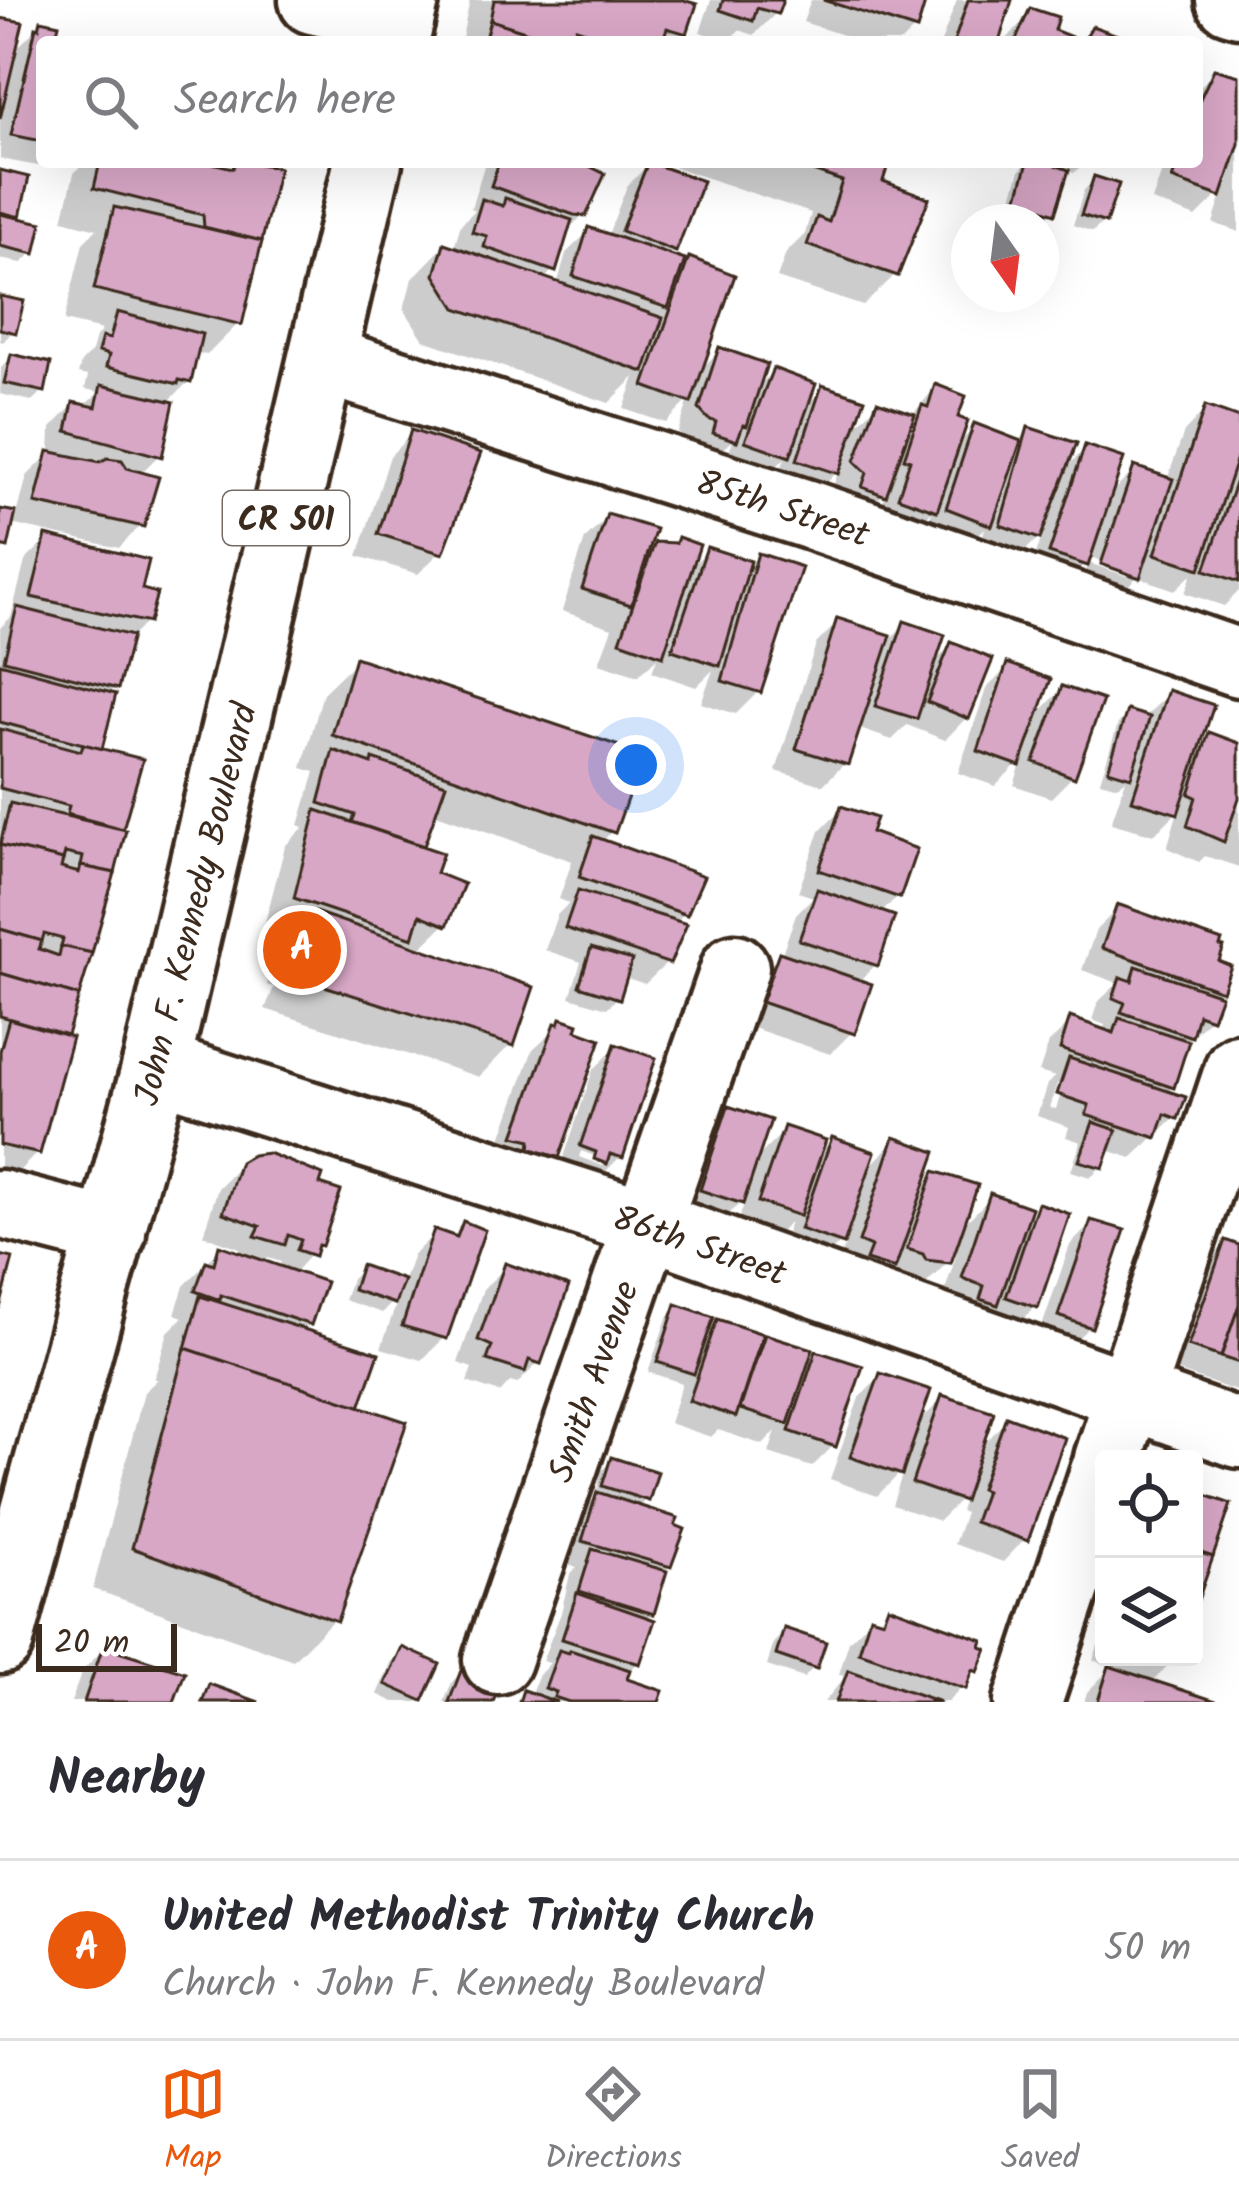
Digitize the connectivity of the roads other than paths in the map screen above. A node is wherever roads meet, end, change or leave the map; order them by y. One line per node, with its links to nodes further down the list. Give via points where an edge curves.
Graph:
1 (314, 0): 4 (street)
2 (1230, 0): 3 (street)
3 (1239, 3)
4 (400, 20)
5 (367, 168): 6 (street, John F. Kennedy Boulevard / CR 501)
6 (323, 360): 7 (street, 85th Street); 9 (street, John F. Kennedy Boulevard / CR 501)
7 (1239, 663)
8 (735, 968): 12 (street, Smith Avenue)
9 (156, 1066): 12 (street, 86th Street); 13 (street, John F. Kennedy Boulevard / CR 501)
10 (1239, 1068): 14 (street)
11 (0, 1204): 13 (street)
12 (645, 1223): 14 (street, 86th Street); 19 (street, Smith Avenue)
13 (112, 1233): 18 (street, John F. Kennedy Boulevard / CR 501)
14 (1129, 1397): 15 (street, 86th Street); 16 (street)
15 (1239, 1434)
16 (1111, 1450)
17 (1095, 1499): 20 (street)
18 (0, 1640)
19 (497, 1660)
20 (1028, 1702)

